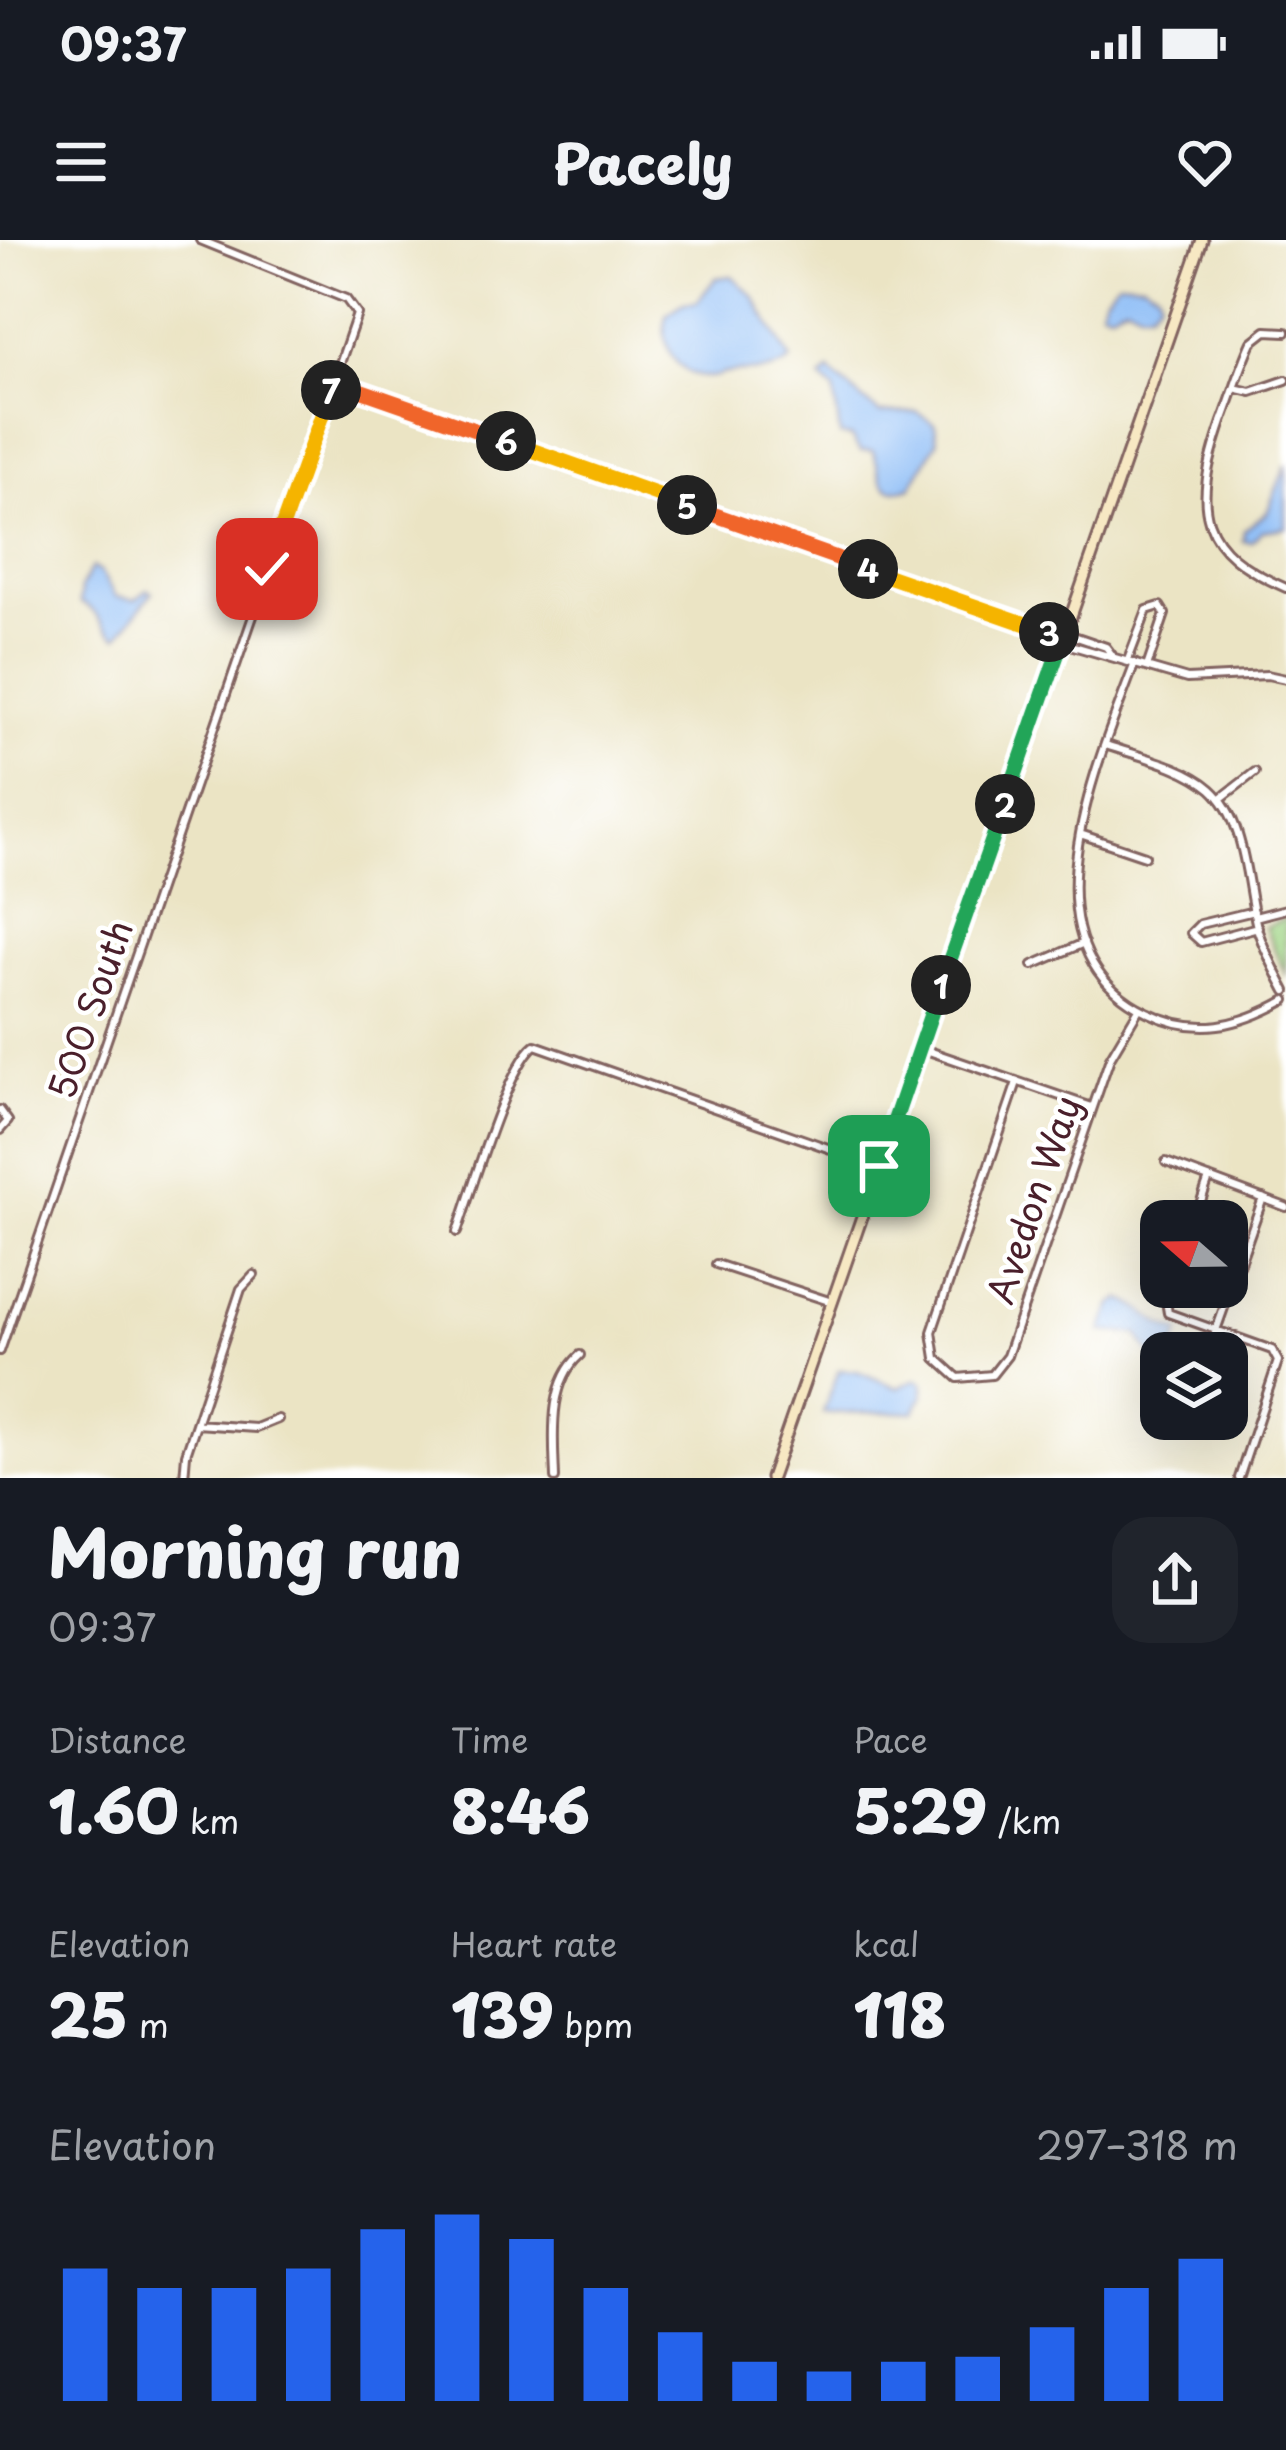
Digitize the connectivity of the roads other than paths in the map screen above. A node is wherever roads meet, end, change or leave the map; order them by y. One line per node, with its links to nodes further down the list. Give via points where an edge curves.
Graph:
1 (200, 240): 5 (street, 500 South, via 356,307)
2 (1202, 240): 8 (street)
3 (1286, 332): 6 (street, via 1258,335)
4 (1286, 380): 6 (street, via 1251,392)
5 (334, 381): 8 (street); 41 (street, 500 South)
6 (1234, 388): 7 (street, via 1205,473 1208,515 1232,559)
7 (1286, 588)
8 (1063, 638): 9 (street); 24 (street)
9 (1131, 662): 10 (street); 10 (street, via 1147,610 1160,606 1165,614); 12 (street)
10 (1147, 667): 11 (street, via 1202,681)
11 (1286, 679)
12 (1105, 745): 14 (street, via 1192,776); 15 (street)
13 (1255, 772): 14 (street)
14 (1220, 799): 18 (street)
15 (1080, 834): 16 (street); 20 (street, via 1075,899)
16 (1145, 856)
17 (1286, 909): 18 (street)
18 (1254, 914): 19 (street); 19 (street, via 1191,934 1202,942)
19 (1258, 927): 22 (street)
20 (1084, 944): 21 (street); 23 (street, via 1106,981)
21 (1033, 965)
22 (1286, 996): 23 (street, via 1254,1018 1208,1028)
23 (1139, 1009): 26 (street, Avedon Way, via 1115,1045)
24 (920, 1048): 25 (street); 30 (street)
25 (1017, 1082): 26 (street); 26 (street, Avedon Way, via 932,1332 937,1358 958,1378 992,1375 1007,1356)
26 (1092, 1107)
27 (0, 1110): 28 (street, via 8,1121)
28 (0, 1130)
29 (1166, 1162): 31 (street)
30 (879, 1166): 35 (street, via 535,1045 498,1116); 38 (street)
31 (1209, 1178): 32 (street); 33 (street)
32 (1263, 1198): 34 (street); 40 (street)
33 (1201, 1200)
34 (1286, 1207)
35 (457, 1232)
36 (716, 1264): 38 (street)
37 (254, 1275): 44 (street, via 241,1289)
38 (832, 1303): 47 (street)
39 (1166, 1308): 40 (street)
40 (1216, 1330): 48 (street, via 1272,1350 1278,1361)
41 (0, 1351)
42 (580, 1355): 46 (street, via 557,1398)
43 (278, 1419): 44 (street, via 256,1428)
44 (196, 1424): 45 (street)
45 (184, 1478)
46 (555, 1478)
47 (771, 1478)
48 (1239, 1478)

